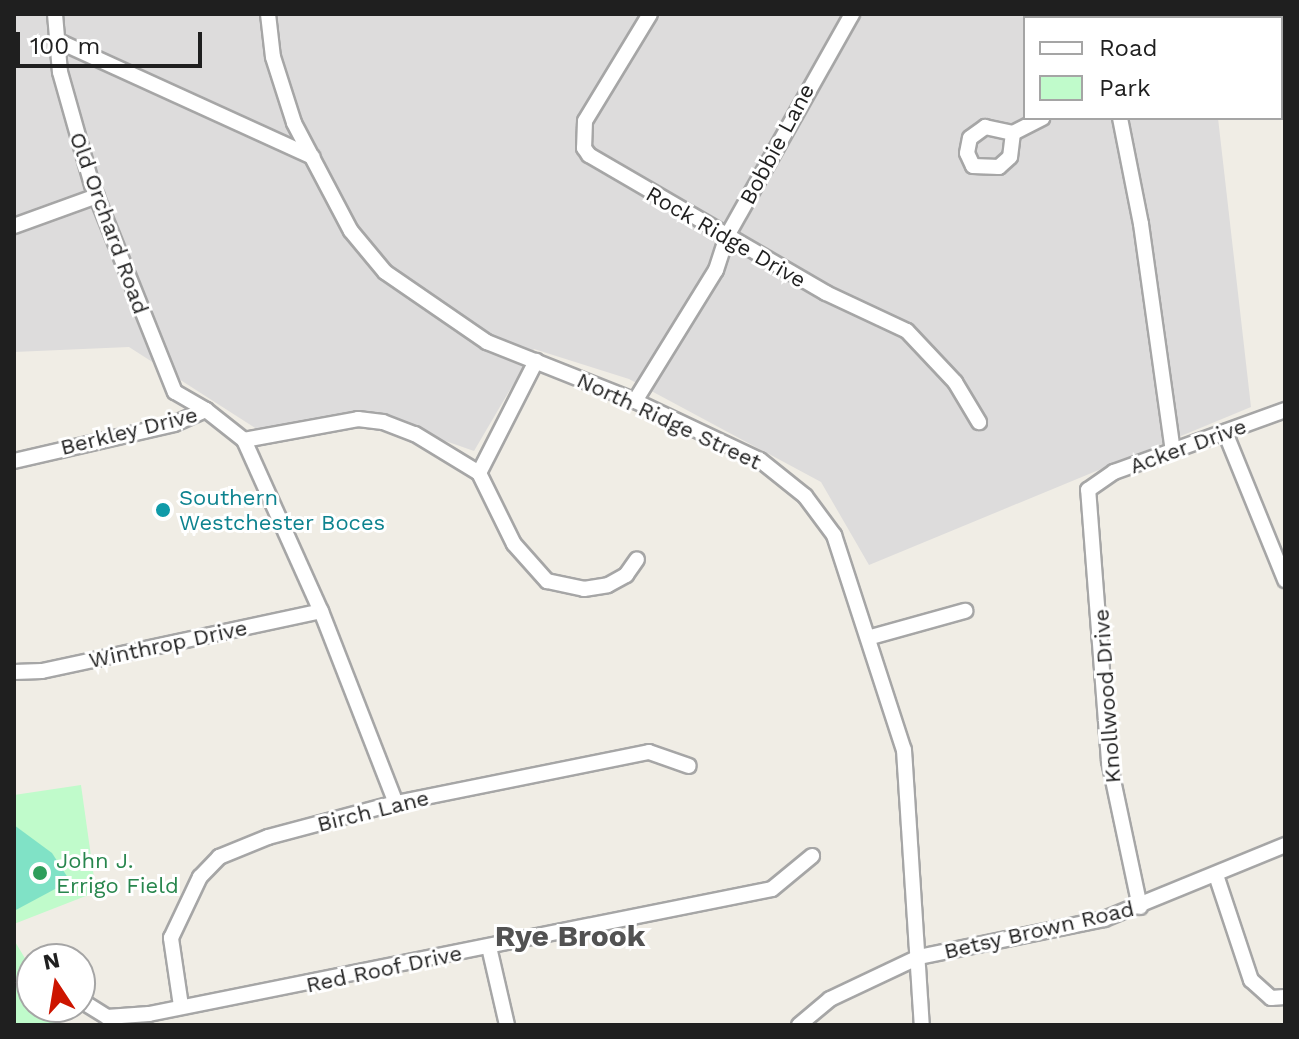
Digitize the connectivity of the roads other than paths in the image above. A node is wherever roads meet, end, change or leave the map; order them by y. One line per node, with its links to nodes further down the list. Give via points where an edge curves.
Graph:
1 (55, 14): 5 (street, Old Orchard Road)
2 (268, 14): 9 (street, North Ridge Street, via 281,91)
3 (650, 14): 12 (street, Rock Ridge Drive, via 585,121 584,148 600,165)
4 (852, 14): 12 (street, Bobbie Lane)
5 (56, 40): 9 (street); 10 (street, Old Orchard Road, via 71,119)
6 (1038, 120): 8 (street)
7 (1120, 120): 20 (street, via 1141,224)
8 (1013, 133)
9 (313, 157): 13 (street, North Ridge Street, via 351,231 385,272 448,319)
10 (97, 196): 11 (street); 15 (street, Old Orchard Road, via 175,392)
11 (14, 226)
12 (727, 236): 14 (street, Bobbie Lane, via 716,270); 17 (street, Rock Ridge Drive, via 826,293 907,331 955,382)
13 (536, 361): 14 (street, North Ridge Street); 22 (street)
14 (635, 401): 28 (street, North Ridge Street, via 760,460 805,496 834,535)
15 (206, 410): 19 (street, Berkley Drive); 21 (street, Berkley Drive, via 174,424)
16 (1285, 410): 18 (street, Acker Drive)
17 (979, 422)
18 (1225, 432): 20 (street, Acker Drive); 25 (street)
19 (244, 440): 22 (street, via 358,419 383,422 429,441); 26 (street)
20 (1173, 451): 23 (street, Acker Drive)
21 (14, 461)
22 (479, 473): 24 (street, via 514,544 547,581 584,589 608,585 626,575)
23 (1092, 484): 35 (street, Knollwood Drive, via 1088,498 1095,533 1109,761)
24 (637, 559)
25 (1285, 580)
26 (321, 611): 29 (street, Winthrop Drive, via 42,671); 31 (street)
27 (965, 611): 28 (street)
28 (871, 637): 37 (street, North Ridge Street, via 909,777)
29 (14, 672)
30 (689, 766): 31 (street, Birch Lane, via 649,752)
31 (396, 803): 39 (street, Birch Lane, via 268,837 219,857 200,877 171,938)
32 (1285, 845): 34 (street, Betsy Brown Road)
33 (812, 856): 36 (street, Red Roof Drive, via 772,889)
34 (1216, 875): 35 (street, Betsy Brown Road); 38 (street, via 1251,980 1271,998)
35 (1140, 907): 37 (street, Betsy Brown Road)
36 (489, 947): 39 (street, Red Roof Drive); 41 (street)
37 (919, 957): 42 (street, Betsy Brown Road, via 830,999); 43 (street, North Ridge Street)
38 (1285, 997)
39 (181, 1006): 40 (street, Red Roof Drive, via 120,1019)
40 (96, 1010)
41 (507, 1025)
42 (799, 1025)
43 (922, 1025)

